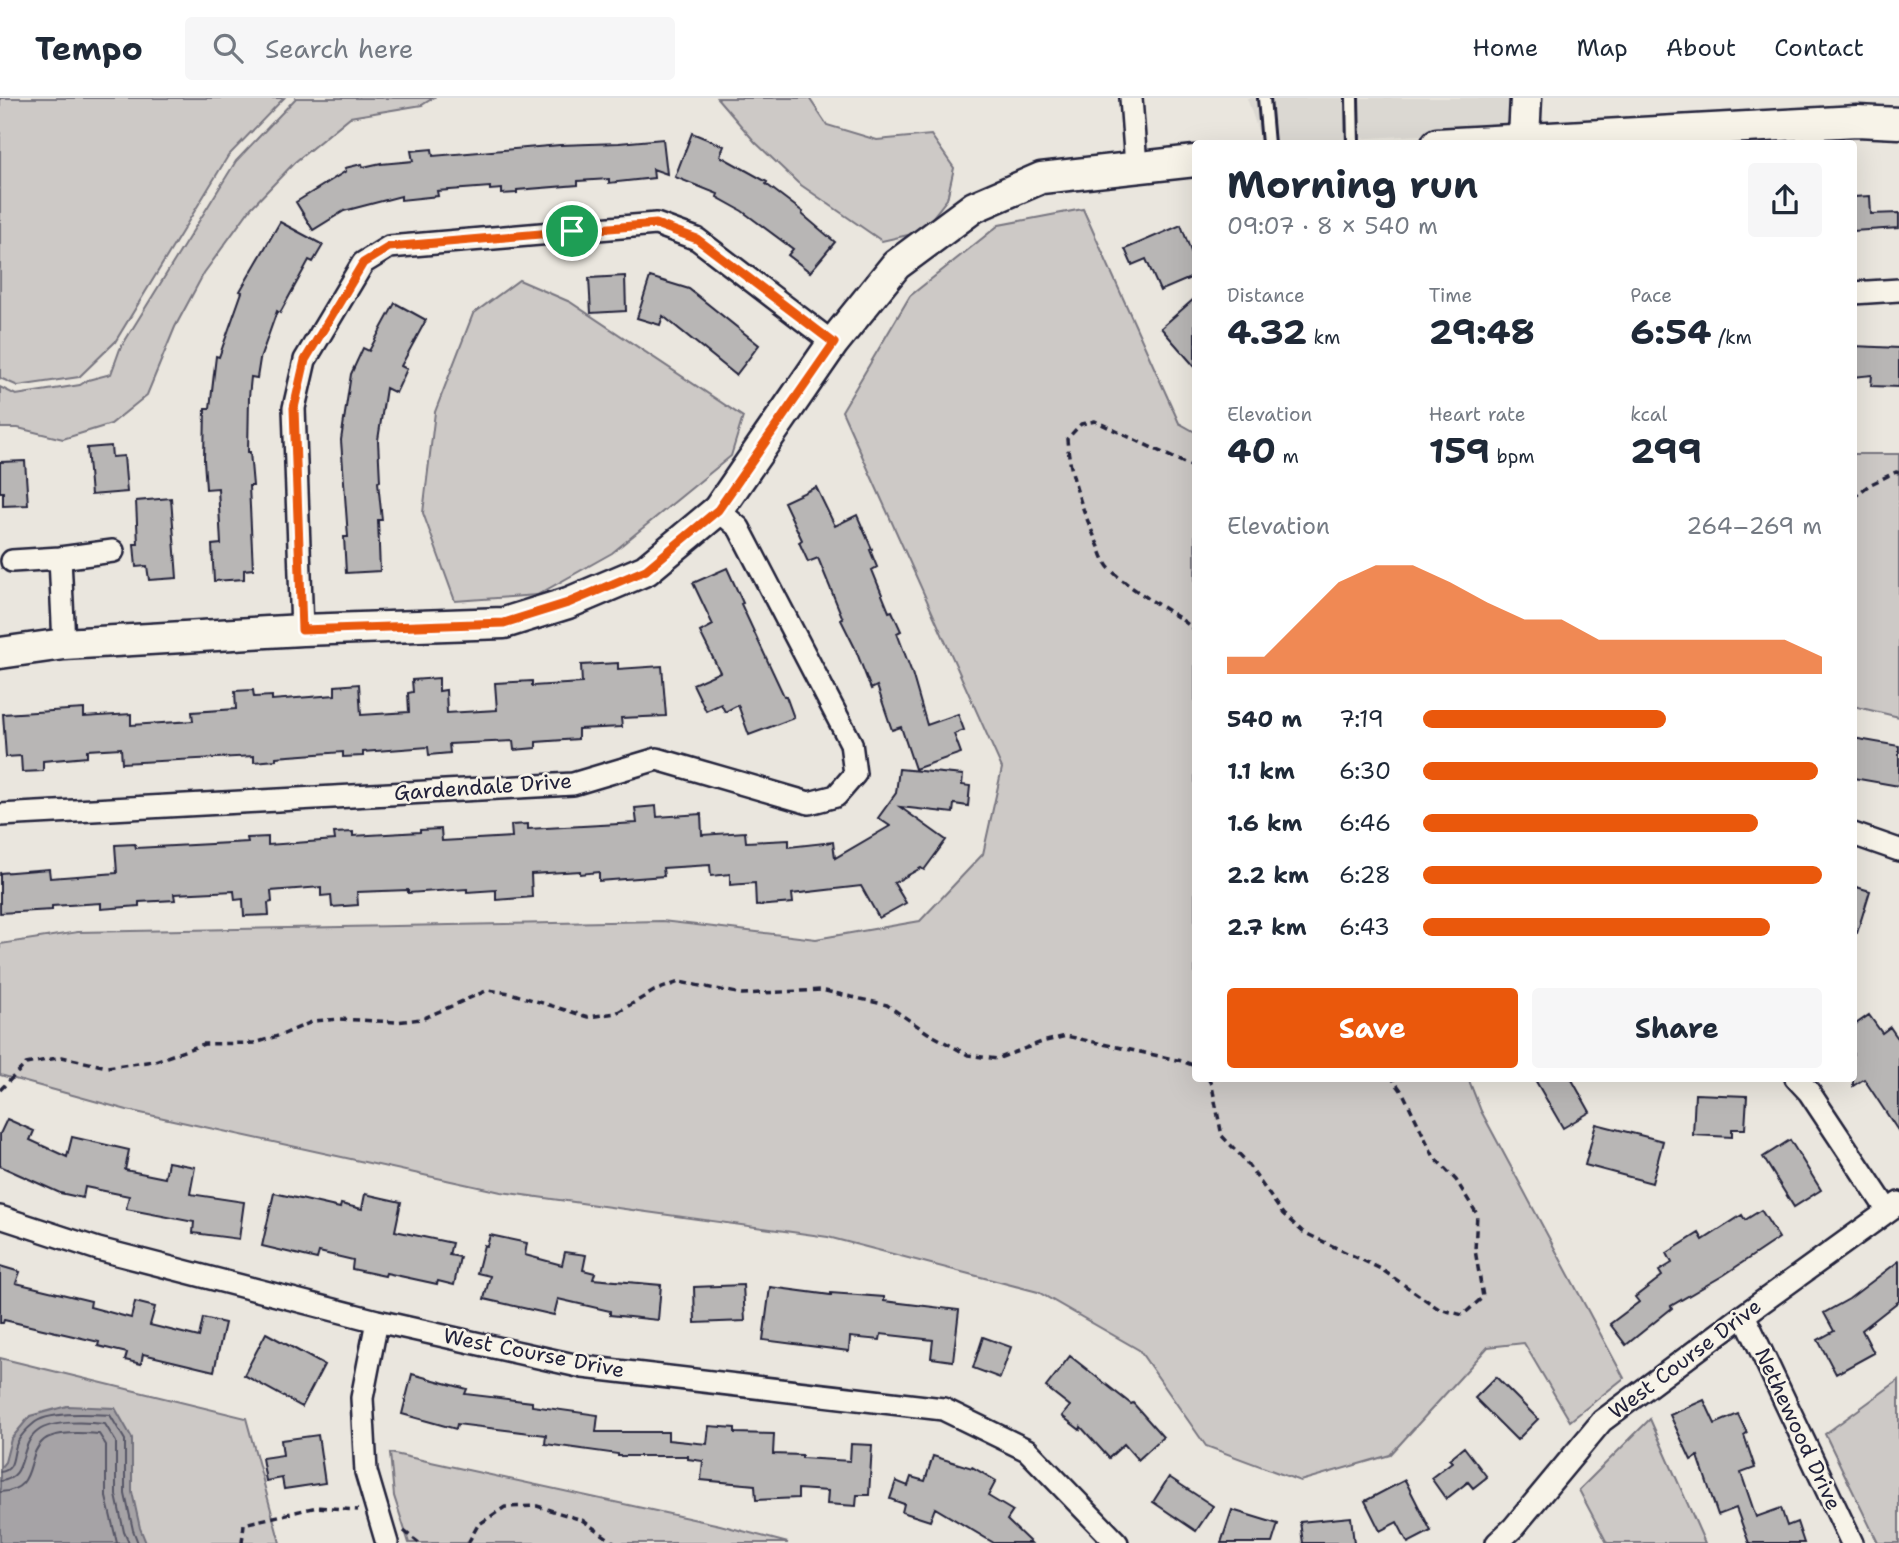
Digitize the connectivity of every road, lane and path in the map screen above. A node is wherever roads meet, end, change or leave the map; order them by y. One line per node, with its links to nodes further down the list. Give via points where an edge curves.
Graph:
1 (1131, 98): 11 (street)
2 (1264, 98): 7 (lane)
3 (1352, 98): 8 (lane)
4 (1526, 98): 6 (street)
5 (1899, 123): 6 (street, via 1857,121)
6 (1524, 138): 9 (street)
7 (1268, 140)
8 (1353, 140)
9 (1495, 140)
10 (1192, 161): 11 (street)
11 (1136, 166): 14 (street, via 1041,178 974,207 896,265)
12 (1899, 290): 13 (street)
13 (1857, 293)
14 (834, 343): 18 (street); 23 (street, via 697,239 656,224 389,247 363,263 305,360 294,408)
15 (1192, 467): 22 (path, via 1095,421 1080,424 1067,439 1082,511 1109,568)
16 (1899, 473): 17 (path)
17 (1857, 495)
18 (718, 510): 23 (street, via 646,570 568,603 504,623); 26 (street, Gardendale Drive, via 739,527 851,743 855,774 836,796 809,803 657,759 573,784)
19 (113, 551): 20 (street)
20 (60, 558): 21 (street); 24 (street)
21 (12, 561)
22 (1192, 627)
23 (302, 630): 24 (street)
24 (64, 644): 25 (street)
25 (0, 653)
26 (0, 815)
27 (1857, 835): 28 (street)
28 (1899, 850)
29 (1192, 1065): 33 (path, via 1066,1036 997,1059 968,1055 887,1005 821,990 742,993 679,982 616,1013 589,1017 488,990 422,1018 314,1021 255,1043 204,1044 155,1061 107,1067 62,1057 26,1064)
30 (1210, 1082): 31 (path, via 1222,1136 1283,1214 1303,1232 1381,1269 1439,1309 1463,1315 1483,1297 1475,1250 1477,1214 1456,1180 1434,1157)
31 (1395, 1082)
32 (1800, 1082): 34 (street)
33 (0, 1090)
34 (1894, 1207): 36 (street, West Course Drive)
35 (0, 1217): 37 (street, West Course Drive, via 97,1249)
36 (1744, 1315): 45 (street, West Course Drive, via 1602,1421); 46 (street, Nethewood Drive)
37 (377, 1321): 38 (street, via 362,1398 366,1472); 44 (street, West Course Drive, via 583,1367 943,1409 1027,1450)
38 (377, 1511): 39 (path, via 317,1507 244,1524); 40 (street); 41 (path)
39 (242, 1543)
40 (387, 1543)
41 (419, 1543)
42 (468, 1543): 43 (path, via 478,1525 505,1507 537,1506 582,1520)
43 (615, 1543)
44 (1117, 1543)
45 (1497, 1543)
46 (1852, 1543)

